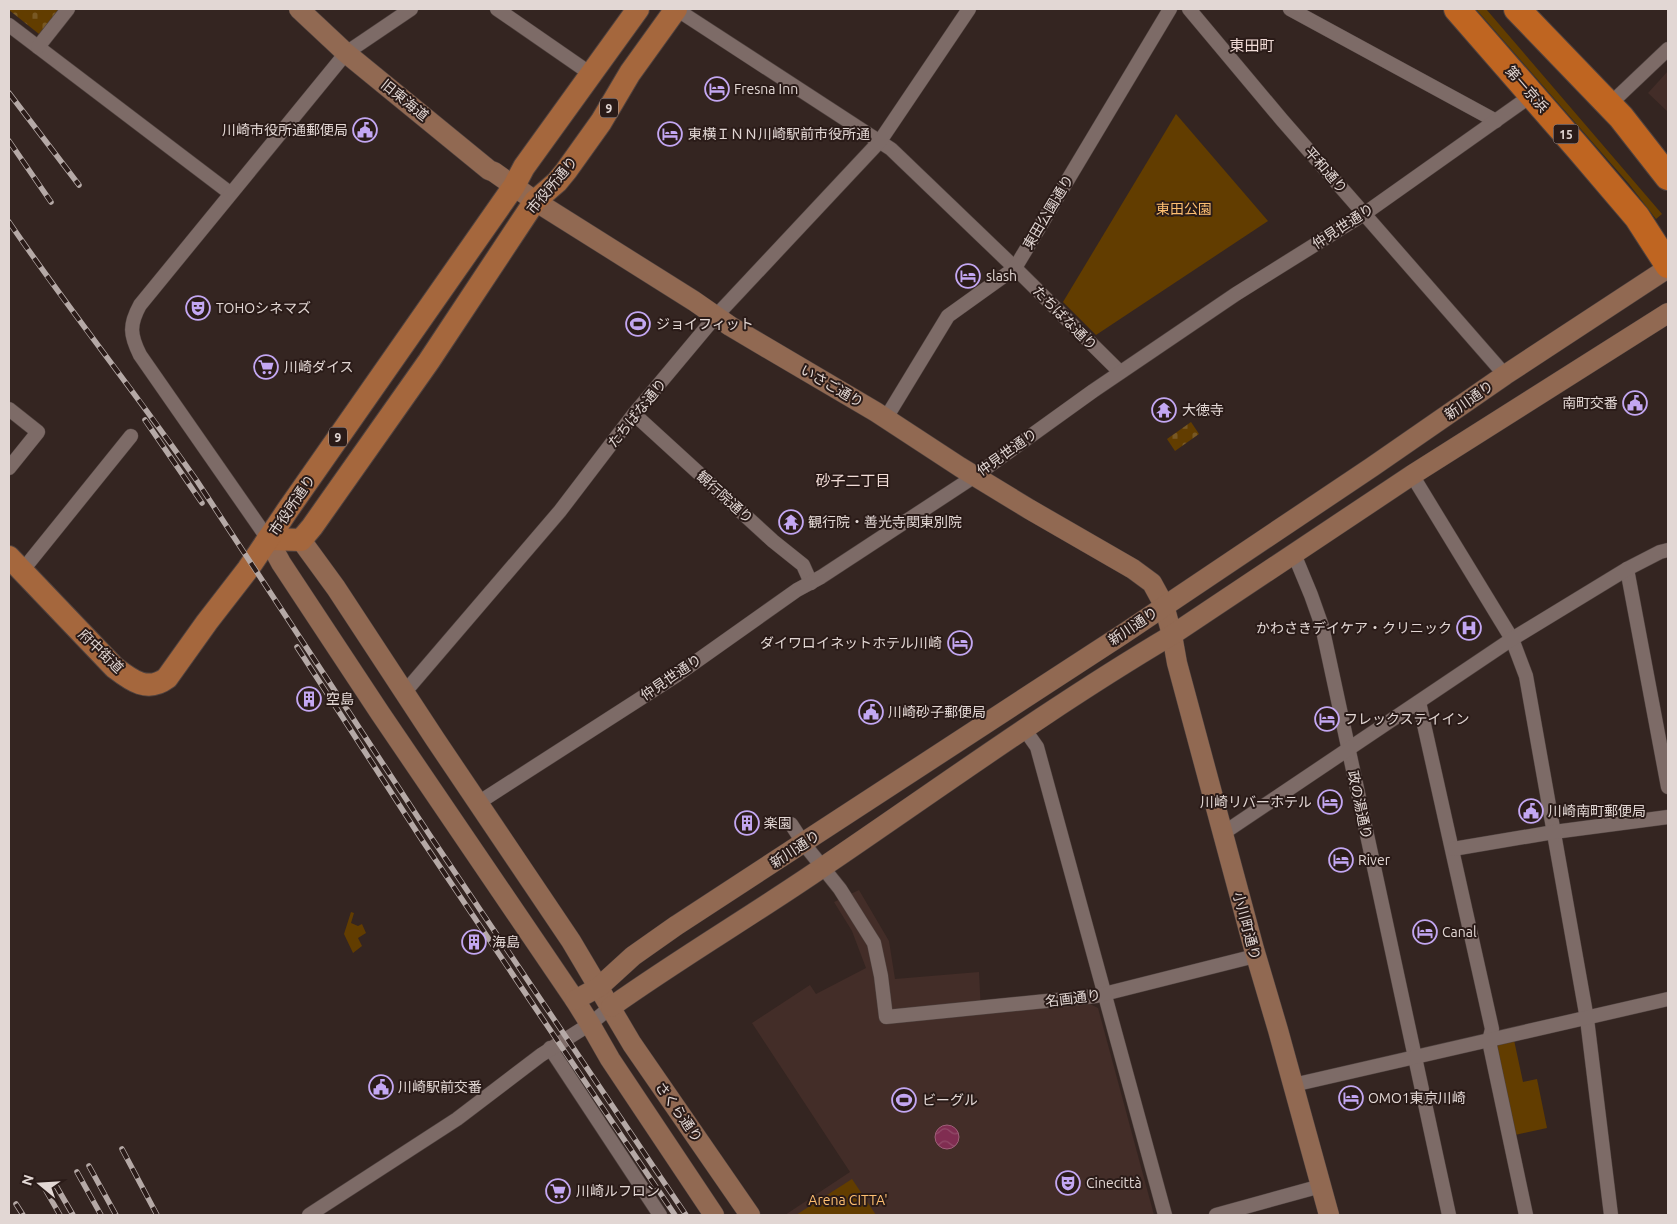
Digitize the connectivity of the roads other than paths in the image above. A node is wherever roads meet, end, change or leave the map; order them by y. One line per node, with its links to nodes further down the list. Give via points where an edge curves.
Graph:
1 (68, 9): 14 (street)
2 (299, 9): 16 (street, 旧東海道)
3 (410, 9): 16 (street)
4 (498, 9): 17 (street)
5 (638, 9): 17 (main road, 市役所通り / 9)
6 (676, 9): 21 (street, たちばな通り); 25 (main road, 市役所通り / 9, via 566,171)
7 (969, 9): 21 (street, たちばな通り)
8 (1170, 9): 28 (street, 東田公園通り)
9 (1188, 9): 26 (street, 平和通り)
10 (1290, 9): 20 (street)
11 (1457, 9): 18 (highway, 第一京浜 / 15)
12 (1517, 9): 19 (highway)
13 (9, 25): 14 (street)
14 (38, 47): 24 (street)
15 (1668, 49): 19 (street)
16 (346, 52): 23 (street, 旧東海道, via 488,170); 24 (street)
17 (591, 74): 23 (main road, 市役所通り / 9, via 524,166)
18 (1532, 95): 20 (street, 仲見世通り); 27 (highway, 第一京浜 / 15, via 1637,217)
19 (1609, 105): 22 (highway)
20 (1496, 121): 26 (street, 仲見世通り)
21 (880, 141): 28 (street, たちばな通り); 30 (street, たちばな通り)
22 (1668, 177)
23 (514, 186): 25 (street, いさご通り); 40 (main road, 市役所通り / 9)
24 (230, 193): 40 (street, via 140,305 132,319 131,332 140,355)
25 (536, 201): 30 (street, いさご通り); 41 (main road, 市役所通り / 9, via 424,368)
26 (1364, 214): 31 (street, 仲見世通り, via 1251,284); 32 (street, 平和通り)
27 (1668, 266): 32 (street, 新川通り)
28 (1014, 268): 31 (street, たちばな通り); 35 (street, 東田公園通り, via 948,316)
29 (1668, 313): 38 (street, 新川通り)
30 (716, 316): 34 (street, たちばな通り); 35 (street, いさご通り)
31 (1120, 372): 39 (street, 仲見世通り)
32 (1505, 375): 48 (street, 新川通り)
33 (9, 409): 37 (street, via 38,432)
34 (634, 414): 46 (street, 観行院通り, via 803,565); 51 (street, たちばな通り, via 560,511)
35 (886, 418): 39 (street, いさご通り)
36 (131, 436): 44 (street)
37 (9, 468)
38 (1412, 475): 43 (street, 新川通り); 50 (street)
39 (975, 476): 46 (street, 仲見世通り); 47 (street, いさご通り, via 1126,564)
40 (268, 539): 41 (main road, 市役所通り); 44 (main road, 府中街道 / 9, via 167,678 152,685 143,685 114,667); 67 (street, さくら通り, via 280,563)
41 (301, 540): 51 (street, さくら通り)
42 (1668, 550): 45 (street)
43 (1294, 554): 49 (street, 新川通り); 54 (street, 政の湯通り, via 1322,626)
44 (15, 564)
45 (1626, 570): 50 (street); 55 (street)
46 (811, 583): 56 (street, 仲見世通り)
47 (1152, 583): 48 (street, 小川町通り)
48 (1164, 605): 49 (street, 小川町通り); 61 (street, 新川通り)
49 (1172, 635): 53 (street, 新川通り); 60 (street, 小川町通り)
50 (1512, 639): 52 (street); 59 (street, via 1526,676)
51 (404, 692): 56 (street, さくら通り)
52 (1419, 702): 54 (street); 62 (street)
53 (1025, 730): 63 (street, 新川通り); 66 (street, via 1037,746)
54 (1348, 750): 60 (street); 74 (street, 政の湯通り)
55 (1668, 787)
56 (478, 803): 65 (street, さくら通り)
57 (1668, 817): 59 (street)
58 (791, 824): 61 (street)
59 (1554, 832): 62 (street); 70 (street)
60 (1222, 834): 64 (street, 小川町通り)
61 (804, 844): 63 (street); 65 (street, 新川通り, via 677,925 633,956)
62 (1452, 849): 72 (street, via 1492,1029)
63 (822, 868): 66 (street, 名画通り, via 840,889 874,943 886,1017); 69 (street, 新川通り)
64 (1255, 956): 66 (street, 名画通り); 75 (street, 小川町通り)
65 (599, 987): 67 (street, 新川通り); 69 (street, さくら通り)
66 (1105, 995): 81 (street)
67 (575, 1000): 71 (street, さくら通り)
68 (1668, 1000): 70 (street)
69 (611, 1007): 71 (street); 80 (street, さくら通り, via 632,1044)
70 (1587, 1019): 72 (street); 86 (street)
71 (590, 1024): 73 (street); 79 (street, さくら通り)
72 (1489, 1041): 74 (street); 85 (street)
73 (550, 1048): 77 (street, via 457,1119); 78 (street)
74 (1414, 1058): 75 (street); 84 (street, 政の湯通り)
75 (1293, 1085): 76 (street, 小川町通り)
76 (1321, 1186): 82 (street); 83 (street, 小川町通り)
77 (309, 1215)
78 (660, 1215)
79 (714, 1215)
80 (750, 1215)
81 (1165, 1215)
82 (1216, 1215)
83 (1329, 1215)
84 (1449, 1215)
85 (1526, 1215)
86 (1611, 1215)

